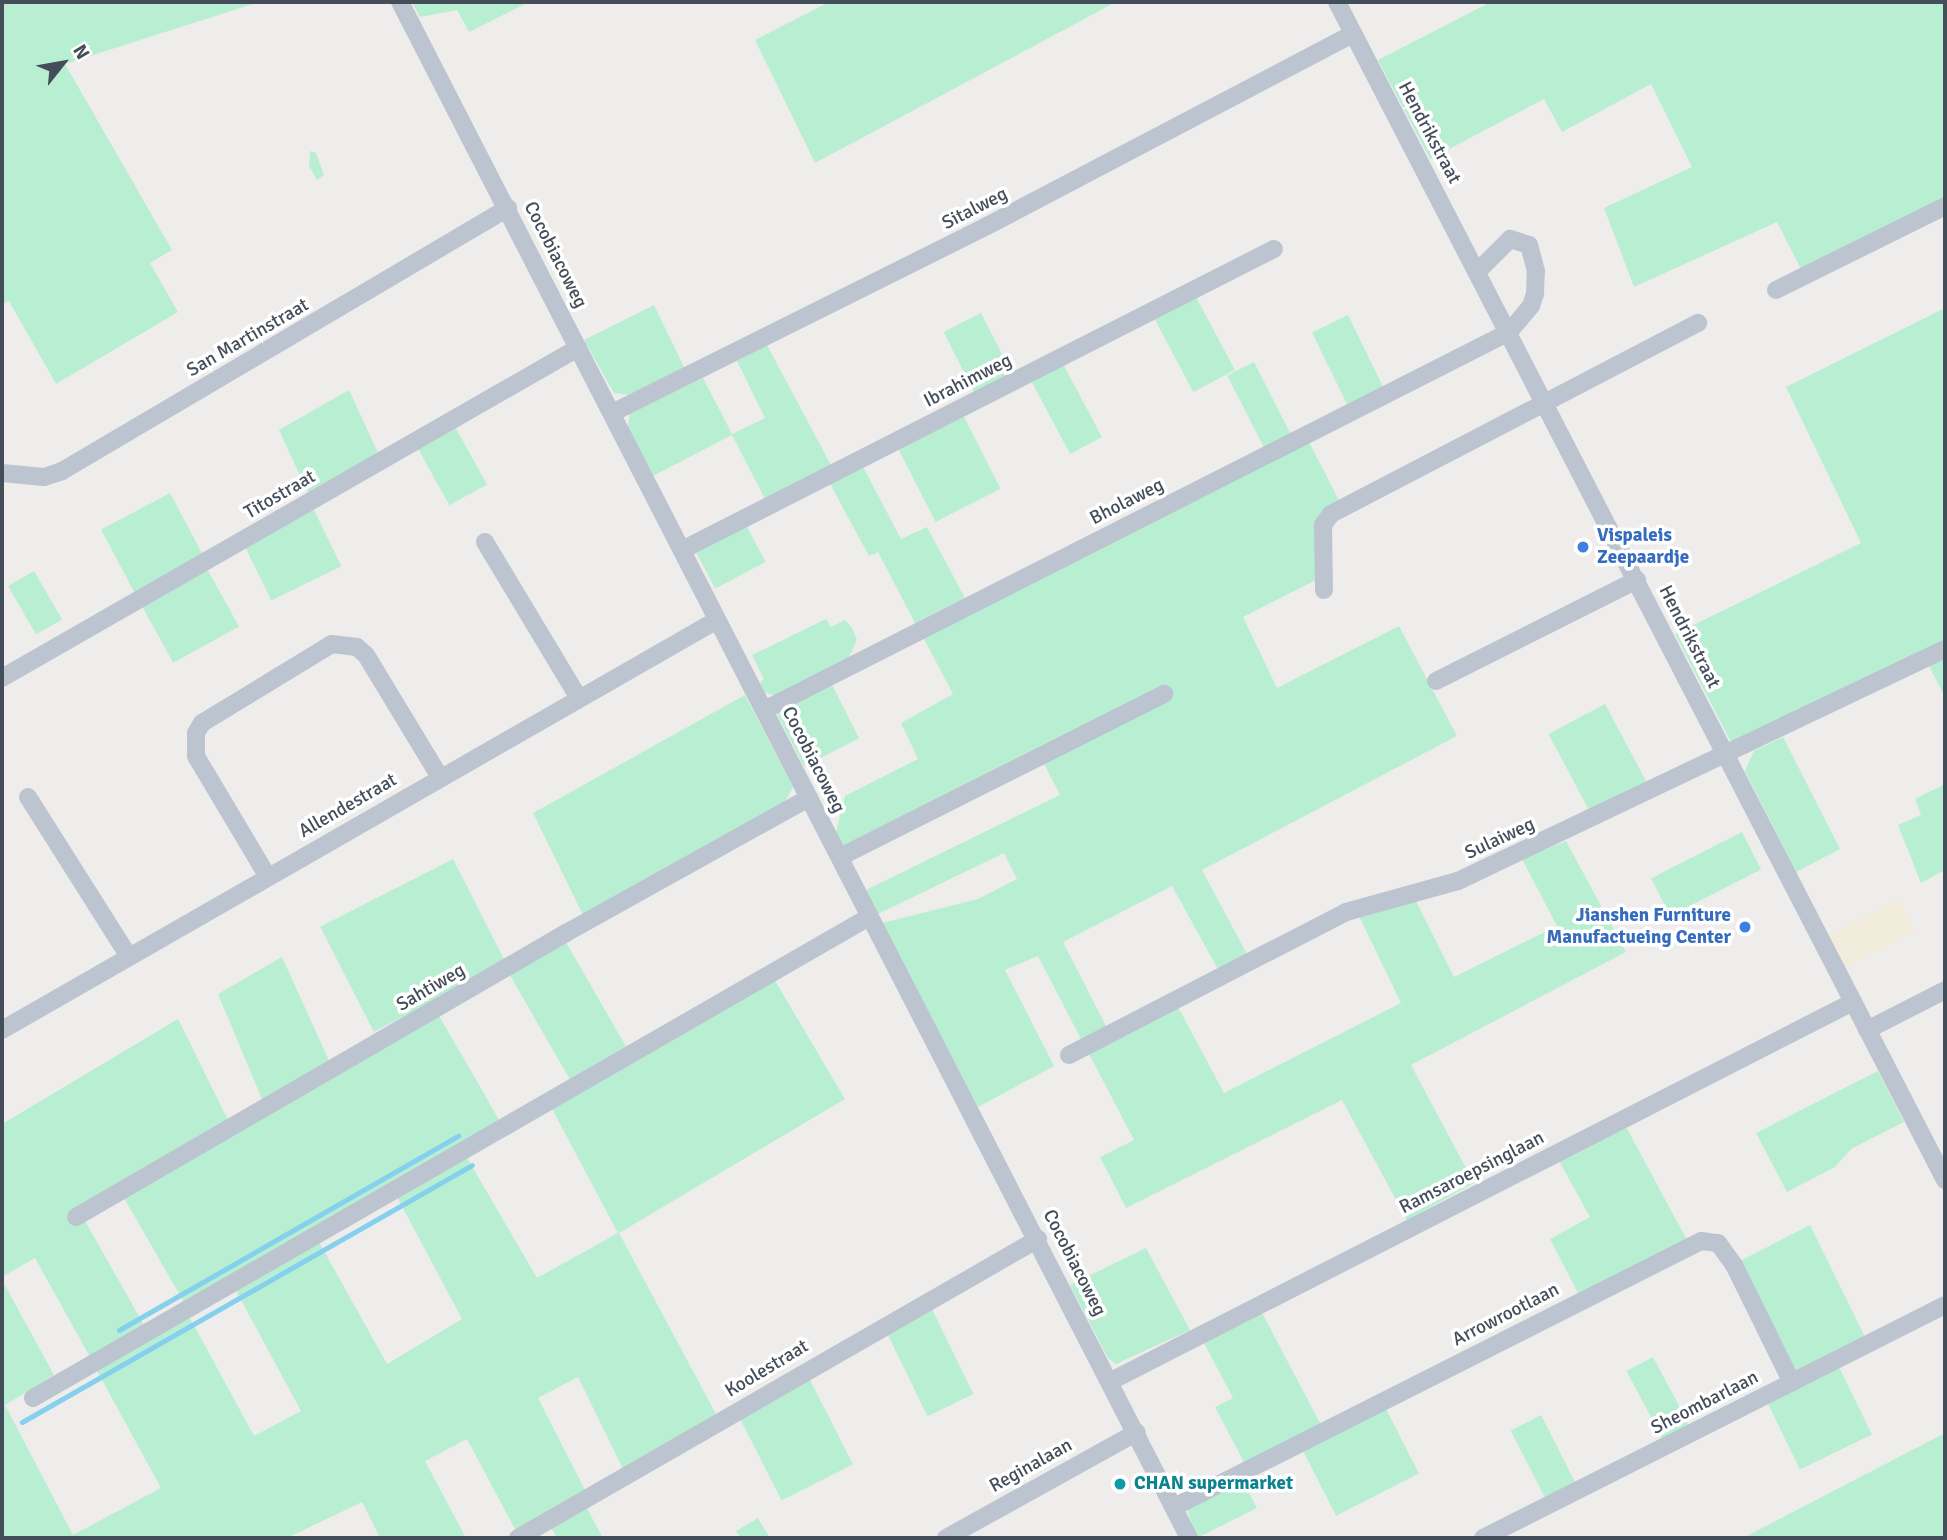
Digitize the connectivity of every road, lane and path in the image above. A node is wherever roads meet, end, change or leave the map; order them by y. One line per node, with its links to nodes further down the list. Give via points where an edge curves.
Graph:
1 (400, 2): 5 (street, Cocobiacoweg)
2 (1337, 2): 3 (street, Hendrikstraat)
3 (1353, 34): 7 (street, Hendrikstraat); 13 (street, Sitalweg, via 987,226)
4 (1945, 206): 8 (street)
5 (508, 208): 11 (street, Cocobiacoweg); 14 (street, San Martinstraat, via 62,471 44,477)
6 (1274, 249): 16 (street, Ibrahimweg)
7 (1477, 272): 10 (street, Hendrikstraat); 10 (street, via 1510,239 1529,245 1536,271 1535,294 1531,306)
8 (1776, 290)
9 (1698, 323): 12 (street)
10 (1508, 332): 12 (street, Hendrikstraat); 25 (street, Bholaweg)
11 (578, 348): 13 (street, Cocobiacoweg); 21 (street, Titostraat)
12 (1546, 401): 17 (street, Hendrikstraat); 18 (street, via 1328,517 1323,525)
13 (612, 413): 16 (street, Cocobiacoweg)
14 (2, 473)
15 (485, 542): 24 (street)
16 (682, 550): 19 (street, Cocobiacoweg)
17 (1637, 580): 22 (street); 26 (street, Hendrikstraat)
18 (1324, 590)
19 (717, 620): 24 (street, Allendestraat); 25 (street, Cocobiacoweg)
20 (1945, 649): 26 (street, Sulaiweg)
21 (2, 678)
22 (1436, 681)
23 (1164, 694): 30 (street)
24 (578, 697): 27 (street, Allendestraat)
25 (764, 710): 29 (street, Cocobiacoweg)
26 (1727, 756): 35 (street, Hendrikstraat); 38 (street, Sulaiweg, via 1458,881 1346,912)
27 (440, 777): 31 (street, Allendestraat); 31 (street, via 366,655 357,647 332,644 202,723 196,733 195,756)
28 (28, 797): 33 (street)
29 (809, 798): 30 (street, Cocobiacoweg); 40 (street, Sahtiweg)
30 (840, 857): 32 (street, Cocobiacoweg)
31 (268, 877): 33 (street, Allendestraat)
32 (870, 917): 41 (street, Cocobiacoweg); 45 (street)
33 (129, 957): 36 (street, Allendestraat)
34 (1945, 990): 37 (street)
35 (1853, 1002): 37 (street, Hendrikstraat); 43 (street, Ramsaroepsinglaan)
36 (2, 1030)
37 (1867, 1030): 39 (street, Hendrikstraat)
38 (1069, 1055)
39 (1945, 1180)
40 (76, 1217)
41 (1038, 1239): 43 (street, Cocobiacoweg); 48 (street, Koolestraat)
42 (1945, 1305): 44 (street, Sheombarlaan)
43 (1111, 1381): 46 (street, Cocobiacoweg)
44 (1792, 1383): 47 (street, Arrowrootlaan, via 1730,1258 1718,1243 1701,1241); 51 (street, Sheombarlaan)
45 (33, 1398)
46 (1137, 1432): 47 (street, Cocobiacoweg); 49 (street, Reginalaan)
47 (1174, 1507): 50 (street, Cocobiacoweg)
48 (519, 1538)
49 (946, 1538)
50 (1189, 1538)
51 (1483, 1538)

